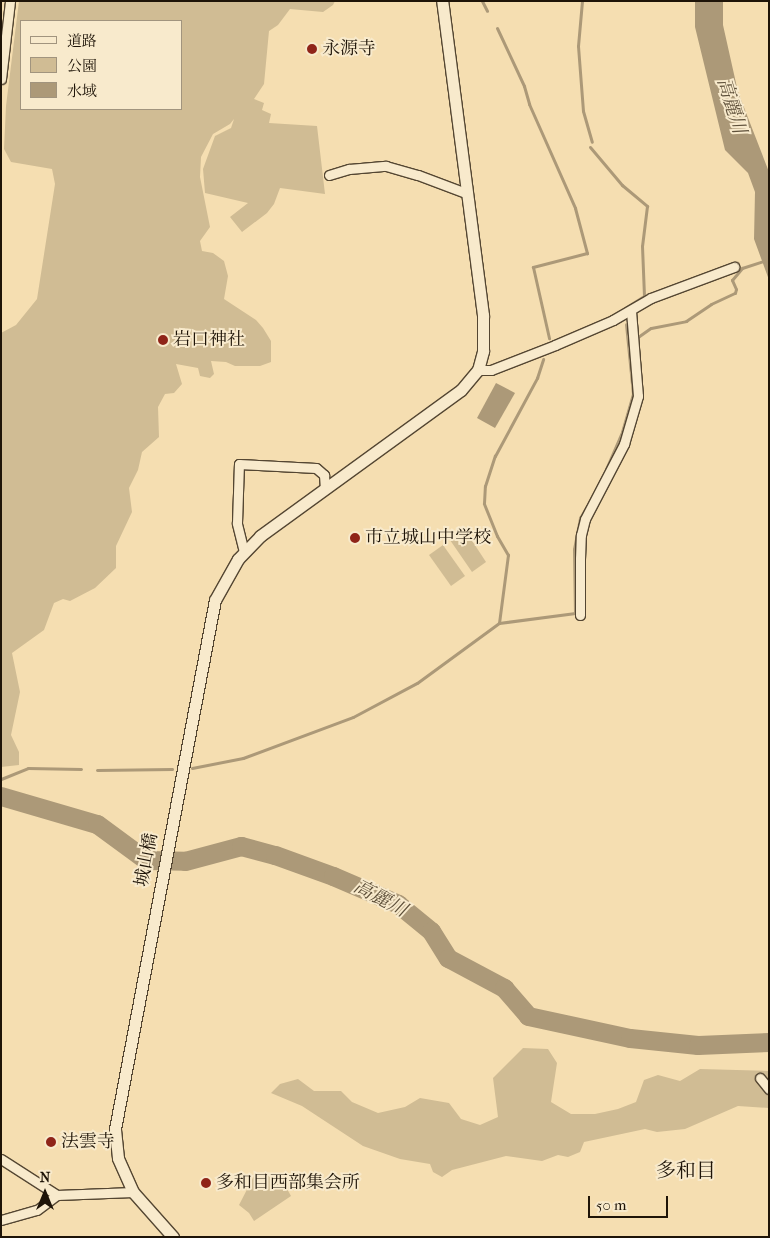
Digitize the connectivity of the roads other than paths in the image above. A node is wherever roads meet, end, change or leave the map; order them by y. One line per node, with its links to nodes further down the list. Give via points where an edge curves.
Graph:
1 (442, 1): 6 (street)
2 (7, 6): 3 (street)
3 (2, 58): 4 (street)
4 (1, 79)
5 (329, 175): 6 (street, via 349,169 386,166)
6 (466, 193): 9 (street, via 484,330)
7 (734, 267): 8 (street, via 651,298)
8 (631, 311): 9 (street, via 492,370); 12 (street, via 638,396 624,444 585,519 581,535)
9 (478, 370): 10 (street, 城山橋, via 461,390)
10 (325, 489): 11 (street, 城山橋, via 260,536); 11 (street, via 324,475 316,468 239,464 237,523)
11 (244, 552): 16 (street, 城山橋, via 215,600 115,1129 118,1158)
12 (580, 615)
13 (760, 1078): 14 (street)
14 (769, 1089)
15 (1, 1159): 17 (street)
16 (133, 1192): 17 (street); 19 (street, 城山橋)
17 (56, 1195): 18 (street, via 37,1210)
18 (1, 1220)
19 (172, 1237)

